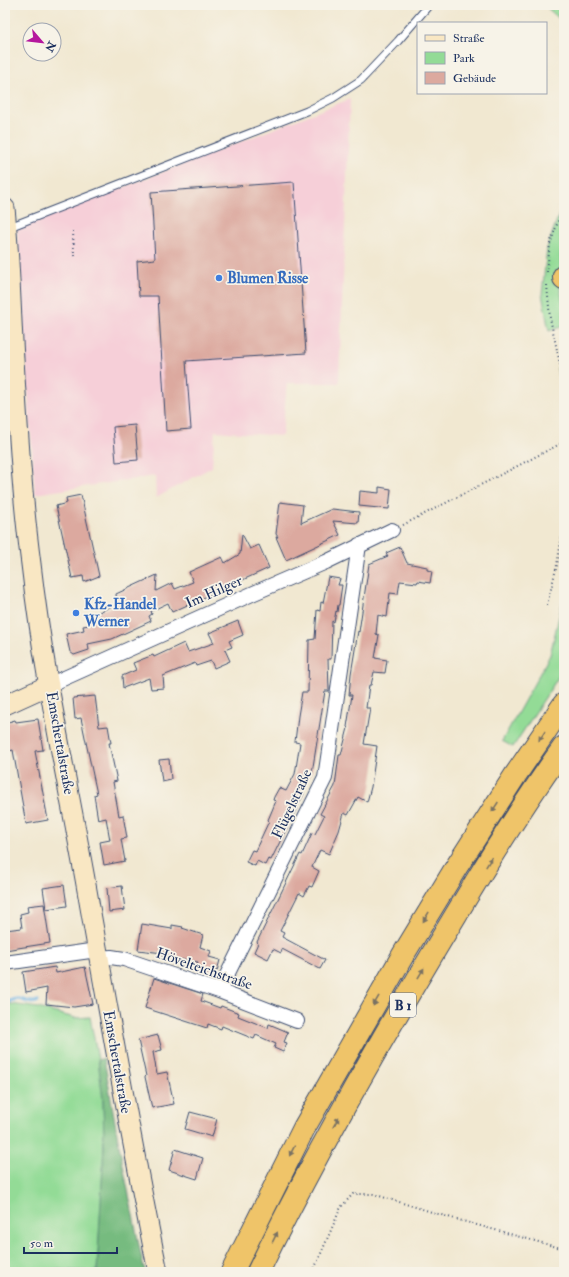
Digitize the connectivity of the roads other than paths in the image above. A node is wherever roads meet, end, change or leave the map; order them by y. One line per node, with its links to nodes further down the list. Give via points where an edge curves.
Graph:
1 (429, 5): 3 (lane, via 361,80 333,98 307,111)
2 (5, 208): 3 (main road, Emschertalstraße)
3 (7, 228): 6 (main road, Emschertalstraße, via 17,404 30,563)
4 (392, 530): 5 (street, Im Hilger)
5 (359, 545): 6 (street, Im Hilger); 12 (street, Flügelstraße, via 325,778)
6 (49, 685): 8 (main road); 10 (main road, Emschertalstraße)
7 (564, 704): 15 (highway, B 1, one-way to 15, via 478,833 403,955 304,1128)
8 (5, 705)
9 (564, 747): 16 (highway, B 1, one-way to 9, via 320,1149 391,1023 456,913)
10 (98, 954): 11 (street, Hövelteichstraße); 12 (street, Hövelteichstraße, via 124,959); 14 (main road, Emschertalstraße)
11 (5, 963)
12 (219, 990): 13 (street, Hövelteichstraße)
13 (297, 1021)
14 (158, 1272)
15 (232, 1272)
16 (258, 1272)

